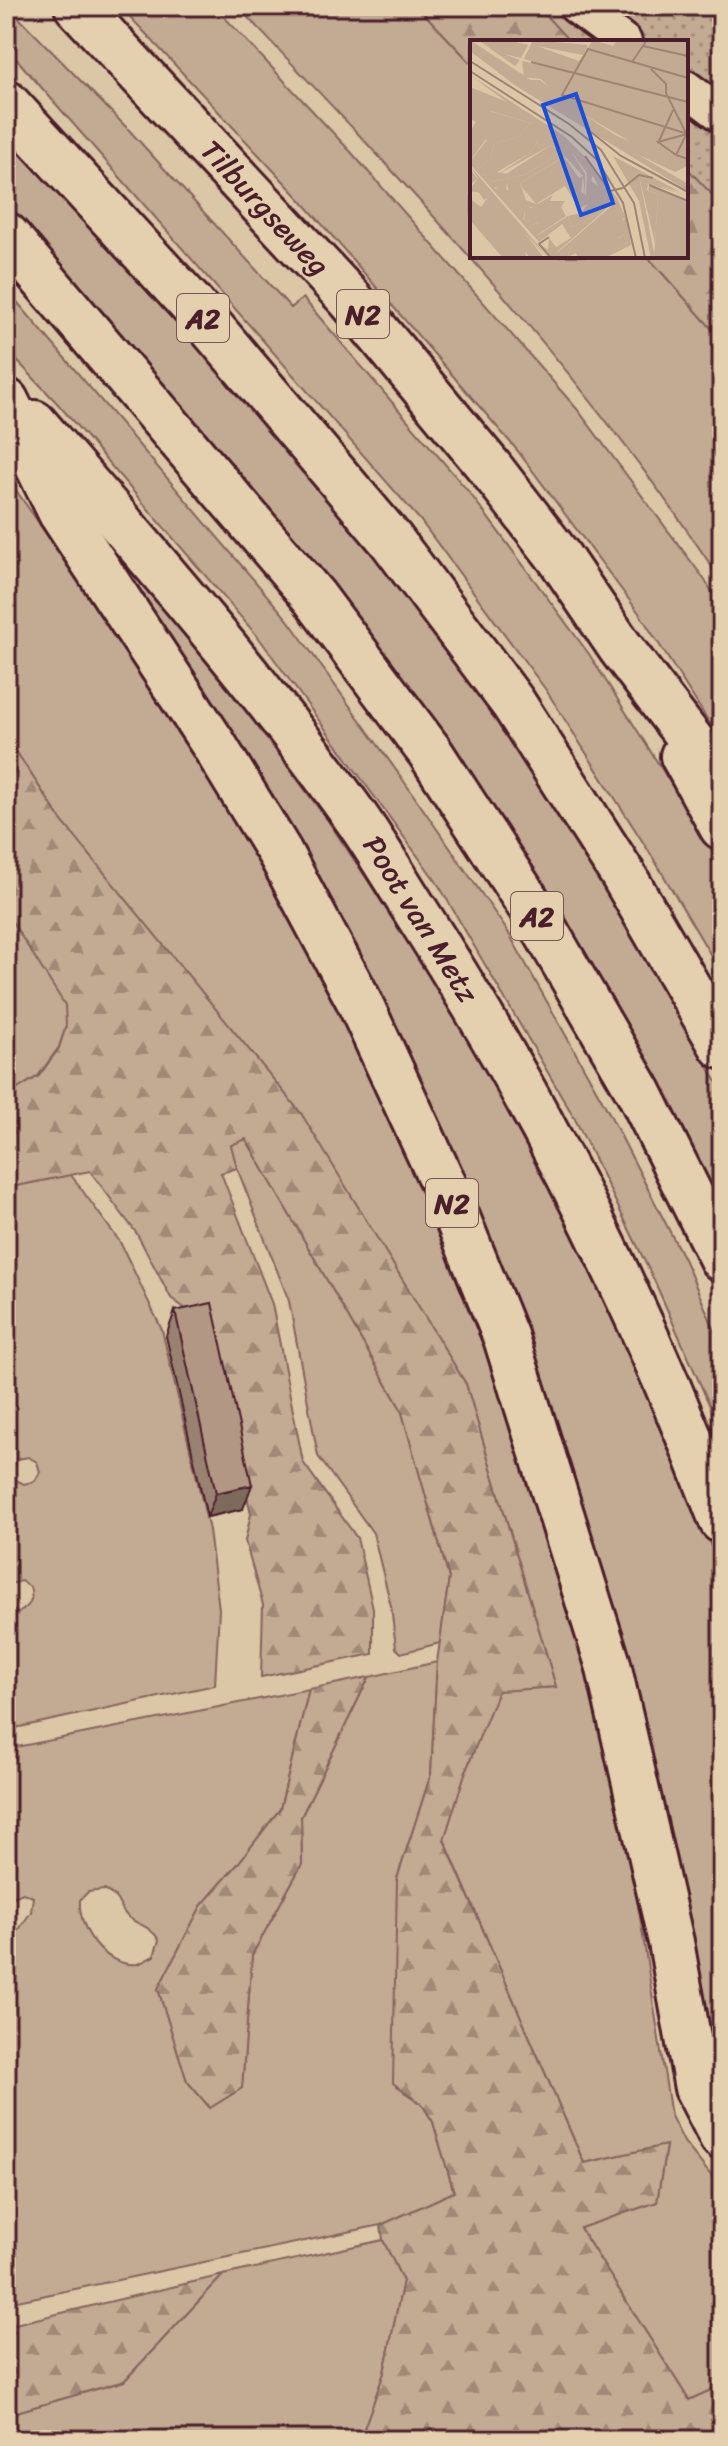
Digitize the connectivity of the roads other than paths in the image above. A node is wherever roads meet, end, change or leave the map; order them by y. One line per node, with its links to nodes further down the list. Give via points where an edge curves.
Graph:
1 (77, 6): 10 (highway, Tilburgseweg / N2, via 360,311 491,469)
2 (576, 6): 3 (street)
3 (621, 40)
4 (688, 90): 6 (street)
5 (6, 103): 13 (highway, A2, via 193,306 391,540 513,703 622,873)
6 (722, 115)
7 (6, 235): 14 (highway, A2, via 314,597 430,752 538,918 639,1092)
8 (6, 391): 15 (highway, Poot van Metz, via 232,656 357,819 462,983 555,1147 632,1307)
9 (6, 401): 16 (highway, N2, via 61,513 280,853 358,999 443,1183 506,1338 608,1664 671,1942 697,2088)
10 (620, 647): 11 (highway, N2); 12 (highway, N2)
11 (722, 781)
12 (722, 827)
13 (722, 1046)
14 (722, 1259)
15 (722, 1521)
16 (722, 2137)

